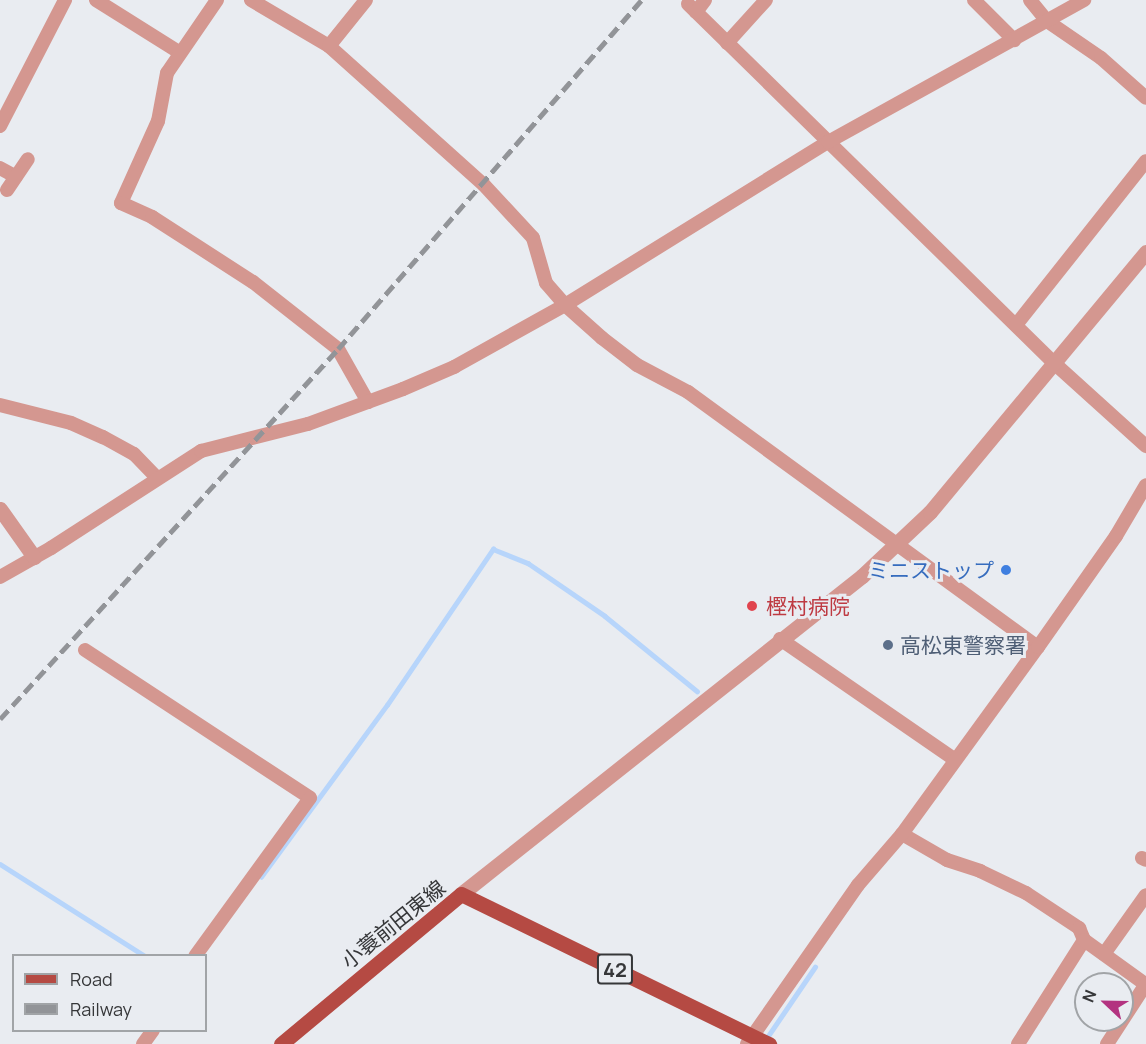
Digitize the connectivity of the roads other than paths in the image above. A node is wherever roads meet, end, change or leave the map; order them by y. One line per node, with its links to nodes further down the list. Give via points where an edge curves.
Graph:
1 (65, 0): 17 (street)
2 (96, 0): 15 (street)
3 (217, 0): 15 (street)
4 (250, 0): 14 (street)
5 (366, 0): 14 (street)
6 (705, 0): 13 (street, via 692,8)
7 (765, 0): 13 (street)
8 (974, 0): 12 (street)
9 (1030, 0): 11 (street)
10 (1084, 0): 11 (street)
11 (1047, 21): 12 (street); 16 (street, via 1101,58)
12 (1014, 40): 18 (street)
13 (727, 43): 18 (street)
14 (329, 46): 25 (street, via 524,226 534,238 546,283)
15 (179, 52): 28 (street, via 167,74 158,121 121,203 152,217 254,282 338,349)
16 (1146, 98)
17 (0, 126)
18 (828, 142): 25 (street); 26 (street)
19 (28, 159): 22 (street)
20 (1146, 161): 26 (street)
21 (0, 168): 22 (street)
22 (16, 177): 23 (street)
23 (7, 190)
24 (1146, 252): 27 (street)
25 (565, 305): 28 (street, via 454,367); 34 (street, via 637,365 688,392)
26 (1016, 325): 27 (street)
27 (1054, 363): 30 (street); 34 (street, via 930,512)
28 (368, 402): 31 (street, via 308,424 201,451)
29 (0, 405): 31 (street, via 71,423 103,437 134,454)
30 (1146, 446)
31 (157, 478): 35 (street)
32 (1146, 485): 38 (street, via 1116,536)
33 (0, 509): 35 (street)
34 (895, 545): 37 (street, via 862,576); 38 (street)
35 (34, 557): 36 (street)
36 (0, 577)
37 (780, 639): 40 (street); 42 (street)
38 (1038, 647): 40 (street)
39 (85, 650): 45 (street, via 310,798)
40 (954, 759): 41 (street)
41 (902, 834): 44 (street, via 947,860 1026,892 1079,928); 49 (street, via 858,885)
42 (461, 894): 49 (main road, 小蓑前田東線 / 42); 50 (main road, 小蓑前田東線)
43 (1146, 895): 46 (street)
44 (1084, 940): 46 (street); 52 (street)
45 (196, 954)
46 (1104, 954): 47 (street)
47 (1145, 982): 48 (street)
48 (1142, 1000): 53 (street)
49 (750, 1040): 51 (main road, 小蓑前田東線 / 42)
50 (281, 1044)
51 (770, 1044)
52 (1018, 1044)
53 (1107, 1044)

